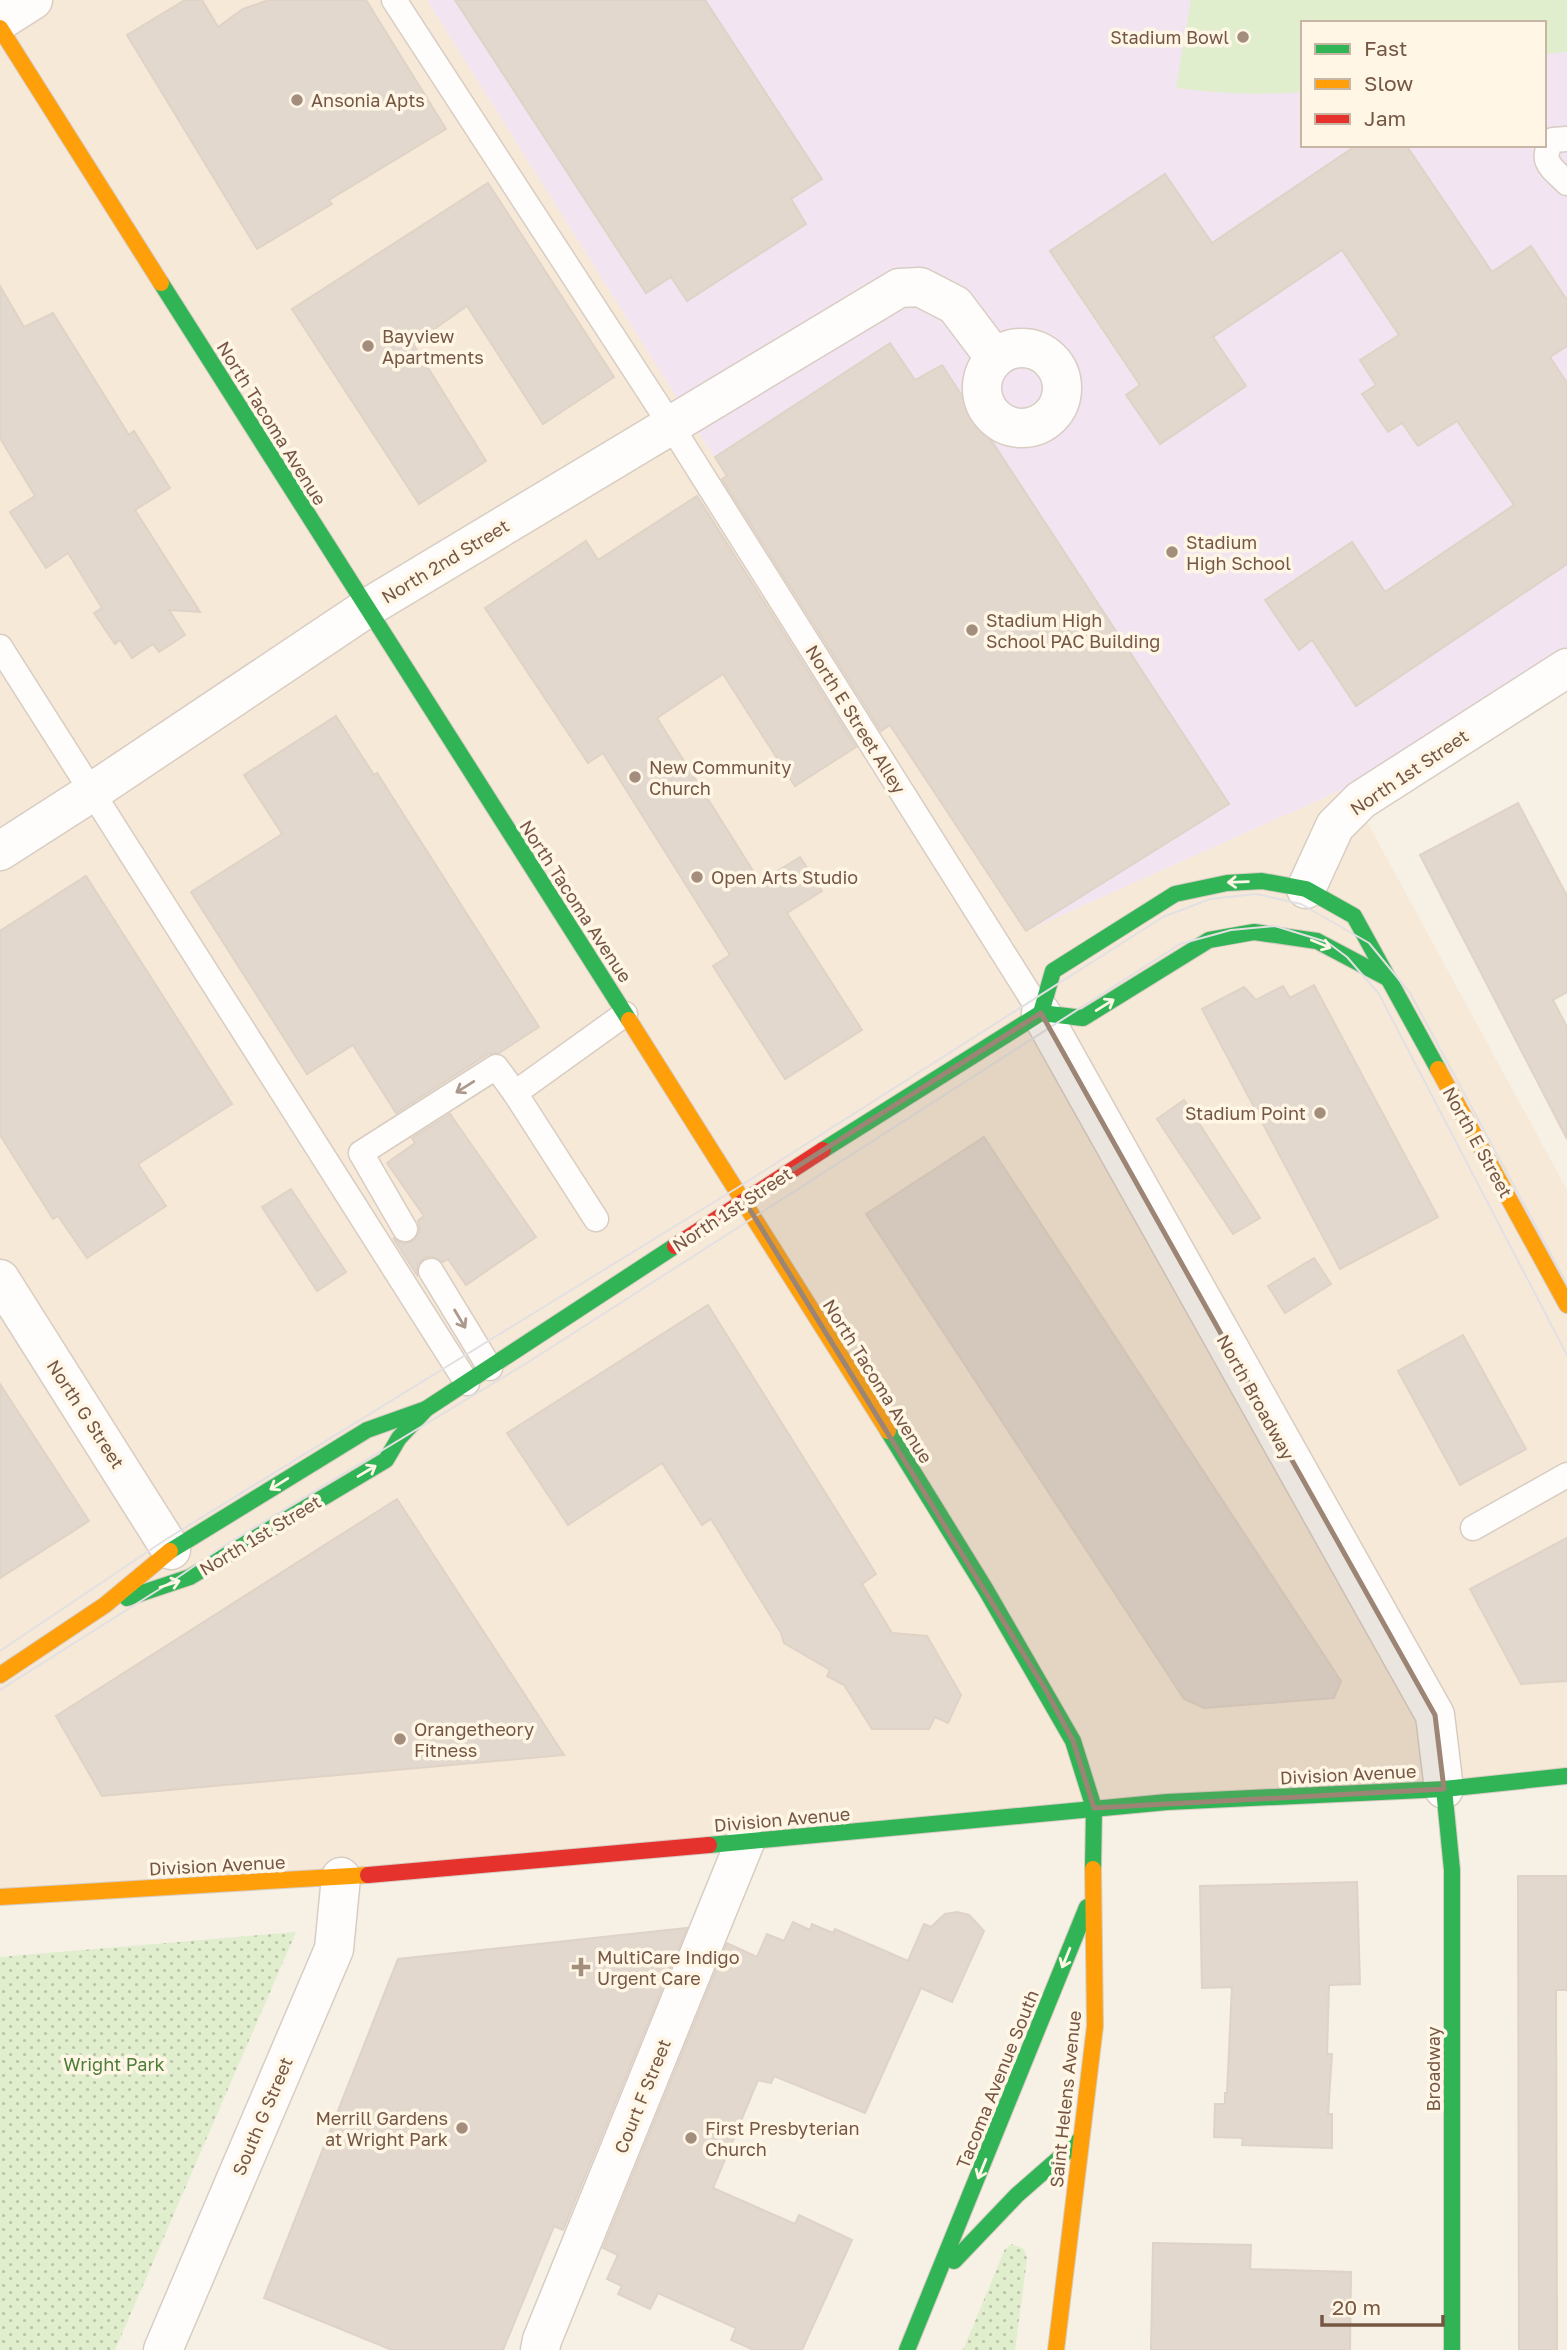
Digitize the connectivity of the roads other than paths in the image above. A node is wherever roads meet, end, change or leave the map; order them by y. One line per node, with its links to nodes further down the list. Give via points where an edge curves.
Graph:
1 (33, 0): 3 (street)
2 (394, 0): 8 (lane, North E Street Alley)
3 (0, 21)
4 (0, 28): 9 (street, North Tacoma Avenue)
5 (1567, 139): 6 (lane, via 1553,140 1545,157)
6 (1567, 183)
7 (995, 358): 8 (street, North 2nd Street, via 955,304 920,287 899,288)
8 (670, 424): 9 (street, North 2nd Street); 16 (lane, North E Street Alley)
9 (367, 608): 12 (street, North 2nd Street); 17 (street, North Tacoma Avenue)
10 (0, 647): 12 (lane)
11 (1567, 668): 14 (street, North 1st Street, via 1361,800 1335,826)
12 (92, 792): 13 (street, North 2nd Street); 26 (lane)
13 (0, 851)
14 (1306, 890): 15 (street, North E Street, via 1354,916); 16 (street, one-way to 16, via 1262,881 1175,894 1053,971)
15 (1389, 979): 16 (street, one-way to 15, via 1083,1018 1209,940 1254,932 1317,941); 24 (street, North E Street)
16 (1041, 1013): 19 (street, North 1st Street); 34 (street, North Broadway, via 1435,1715)
17 (625, 1014): 18 (lane); 19 (street, North Tacoma Avenue)
18 (515, 1093): 20 (lane); 21 (lane, one-way to 21, via 496,1067 361,1153)
19 (744, 1200): 25 (street, North 1st Street); 35 (street, North Tacoma Avenue, via 1045,1689 1073,1741)
20 (596, 1219)
21 (405, 1229)
22 (431, 1271): 25 (lane, one-way to 25)
23 (0, 1279): 30 (street, North G Street)
24 (1567, 1305)
25 (490, 1368): 26 (street, North 1st Street)
26 (467, 1383): 27 (street, North 1st Street)
27 (426, 1409): 30 (street, North 1st Street, one-way to 30, via 367,1430); 31 (street, North 1st Street, one-way to 27, via 190,1577 386,1460)
28 (1567, 1475): 29 (lane)
29 (1473, 1528)
30 (172, 1550): 31 (street, North 1st Street)
31 (105, 1605): 32 (street, North 1st Street)
32 (0, 1675)
33 (1567, 1776): 34 (street, Division Avenue)
34 (1444, 1788): 35 (street, Division Avenue); 46 (street, Broadway, via 1452,1870)
35 (1094, 1808): 36 (street, Division Avenue); 38 (street, Saint Helens Avenue)
36 (745, 1842): 37 (street, Division Avenue); 43 (street, Court F Street)
37 (341, 1877): 39 (street, Division Avenue); 42 (street, South G Street, via 334,1949)
38 (1092, 1895): 40 (street, Saint Helens Avenue, via 1096,2026); 41 (street, Tacoma Avenue South, one-way to 41)
39 (0, 1897)
40 (1081, 2139): 41 (street, Tacoma Avenue South, via 1017,2195); 45 (street, Saint Helens Avenue)
41 (938, 2277): 44 (street, Tacoma Avenue South)
42 (163, 2350)
43 (540, 2350)
44 (907, 2350)
45 (1056, 2350)
46 (1452, 2350)

